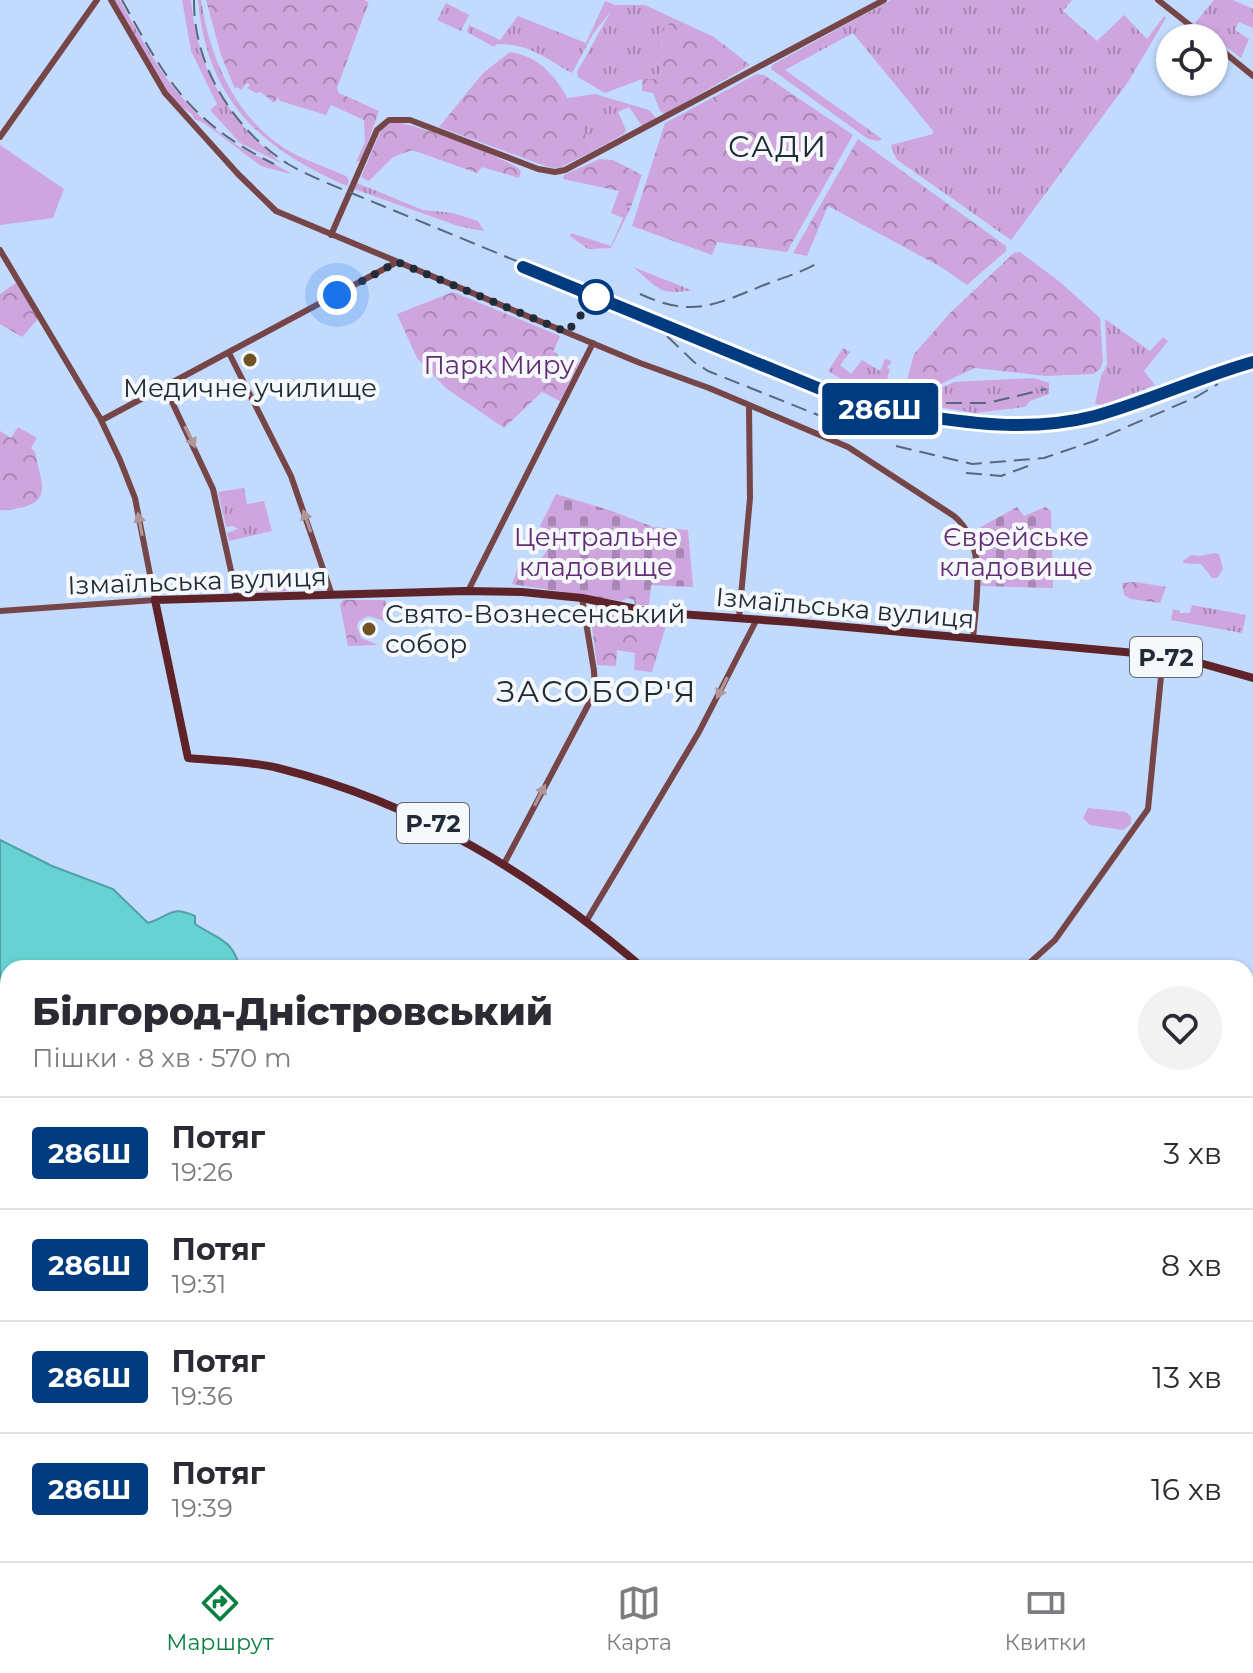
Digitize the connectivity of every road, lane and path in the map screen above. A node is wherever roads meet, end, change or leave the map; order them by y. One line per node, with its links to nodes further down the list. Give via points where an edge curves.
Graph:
1 (97, 0): 8 (street)
2 (111, 0): 9 (street, via 156,82 227,163 276,211)
3 (884, 0): 9 (street, via 565,170 538,169 410,120 389,120 377,130)
4 (1158, 0): 5 (street)
5 (1188, 24)
6 (1228, 55): 7 (street)
7 (1253, 76)
8 (0, 137)
9 (331, 235): 11 (street)
10 (0, 250): 16 (street)
11 (397, 262): 12 (street); 13 (street)
12 (593, 343): 15 (street); 17 (street)
13 (229, 353): 14 (street); 18 (street, one-way to 13, via 291,476)
14 (165, 387): 16 (street); 19 (street, one-way to 19, via 213,489)
15 (749, 405): 23 (street, via 750,498); 25 (street, via 848,447 959,521 969,534 976,568)
16 (102, 420): 21 (street, one-way to 16, via 135,498)
17 (468, 591): 18 (main road, Ізмаїльська вулиця / Р-72); 20 (main road, Ізмаїльська вулиця / Р-72)
18 (332, 595): 19 (main road, Ізмаїльська вулиця / Р-72)
19 (237, 598): 21 (main road, Ізмаїльська вулиця / Р-72)
20 (582, 598): 23 (main road, Ізмаїльська вулиця / Р-72, via 651,612); 28 (street, one-way to 20, via 595,692)
21 (155, 600): 22 (street, Ізмаїльська вулиця); 28 (main road, Р-72, via 188,758 276,768 361,795 420,817)
22 (0, 611)
23 (739, 618): 24 (main road, Ізмаїльська вулиця / Р-72)
24 (757, 619): 25 (main road, Ізмаїльська вулиця / Р-72); 29 (street, one-way to 29, via 699,732)
25 (973, 639): 26 (main road, Ізмаїльська вулиця / Р-72)
26 (1163, 656): 27 (main road, Ізмаїльська вулиця / Р-72); 31 (street, via 1148,809 1055,940)
27 (1253, 678)
28 (504, 864): 29 (main road, Р-72)
29 (587, 920): 30 (main road, Р-72)
30 (634, 960)
31 (1033, 960)

